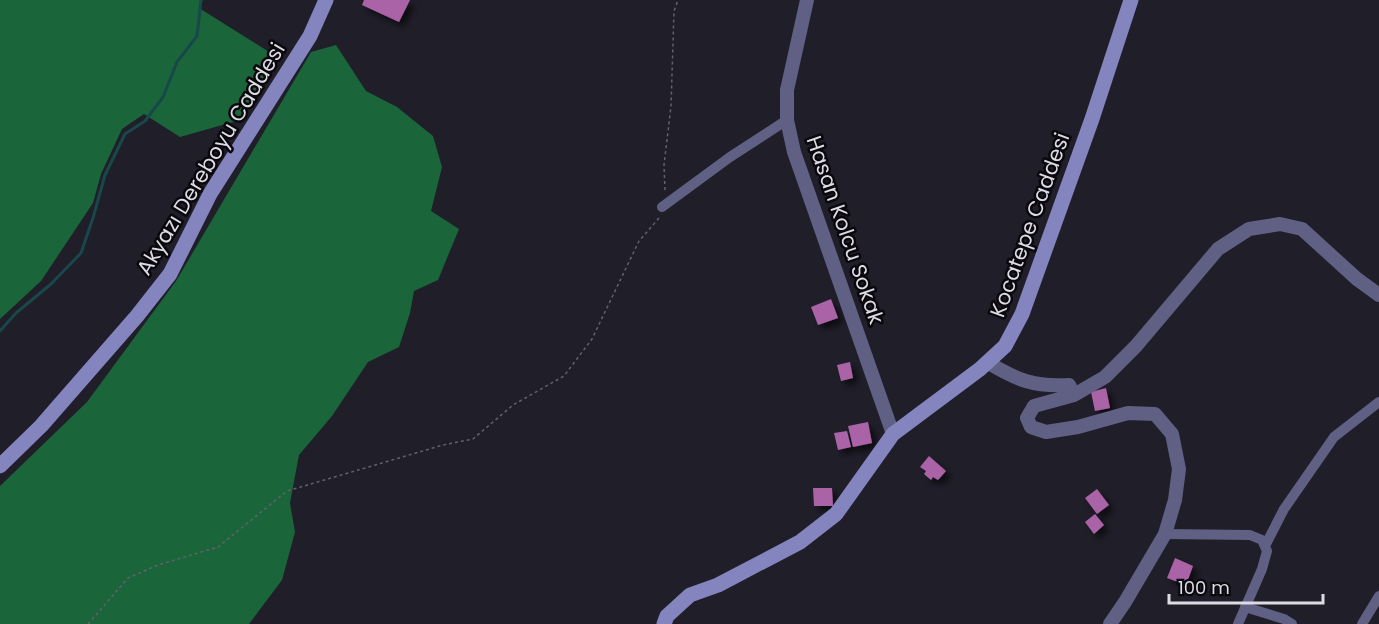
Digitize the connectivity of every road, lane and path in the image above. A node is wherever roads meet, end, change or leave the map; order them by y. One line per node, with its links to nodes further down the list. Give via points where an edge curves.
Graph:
1 (326, 0): 12 (main road, Akyazı Dereboyu Caddesi, via 310,36 210,194 170,274 41,426)
2 (678, 0): 6 (path, via 674,10 671,106 664,165 666,194)
3 (807, 0): 5 (street, Hasan Kolcu Sokak, via 787,90)
4 (1131, 0): 8 (main road, Kocatepe Caddesi, via 1022,315 1005,346)
5 (787, 120): 6 (street); 11 (street, Hasan Kolcu Sokak, via 794,152)
6 (662, 207): 17 (path, via 660,217 639,241 592,339 564,376 513,405 473,439 443,444 287,491 218,547 128,578)
7 (1379, 295): 9 (street, via 1302,228 1280,224 1249,229 1218,249 1105,377)
8 (987, 362): 9 (street, via 1017,380 1069,385); 11 (main road, Kocatepe Caddesi)
9 (1074, 395): 13 (street, via 1034,406 1027,418 1031,427 1046,432 1128,413 1155,414 1172,434 1179,469)
10 (1379, 402): 14 (street, via 1334,437 1284,508)
11 (893, 434): 18 (main road, Kocatepe Caddesi, via 836,514 800,542 718,585 690,595 667,616)
12 (0, 466)
13 (1165, 534): 14 (street, via 1250,535 1262,540); 19 (street)
14 (1265, 546): 16 (street, via 1262,569)
15 (1379, 596): 22 (street)
16 (1245, 607): 20 (street); 21 (street)
17 (88, 624)
18 (664, 624)
19 (1110, 624)
20 (1238, 624)
21 (1292, 624)
22 (1362, 624)

